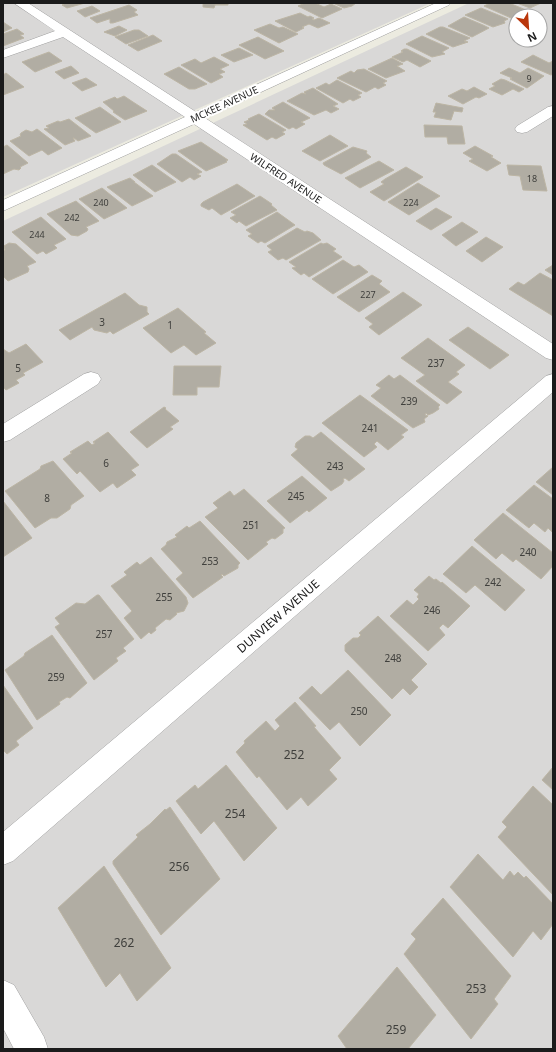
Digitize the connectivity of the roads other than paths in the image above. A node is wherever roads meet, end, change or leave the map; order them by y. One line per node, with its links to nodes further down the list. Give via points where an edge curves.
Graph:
1 (20, 3): 3 (street, WILFRED AVENUE)
2 (445, 3): 6 (street, MCKEE AVENUE)
3 (64, 32): 4 (street); 6 (street, WILFRED AVENUE)
4 (3, 54)
5 (553, 110): 7 (street)
6 (195, 118): 8 (street, MCKEE AVENUE); 9 (street, WILFRED AVENUE)
7 (522, 129)
8 (3, 206)
9 (553, 353)
10 (91, 379): 12 (street)
11 (553, 381): 13 (street, DUNVIEW AVENUE)
12 (3, 434)
13 (3, 851)
14 (3, 996): 15 (street)
15 (32, 1049)

